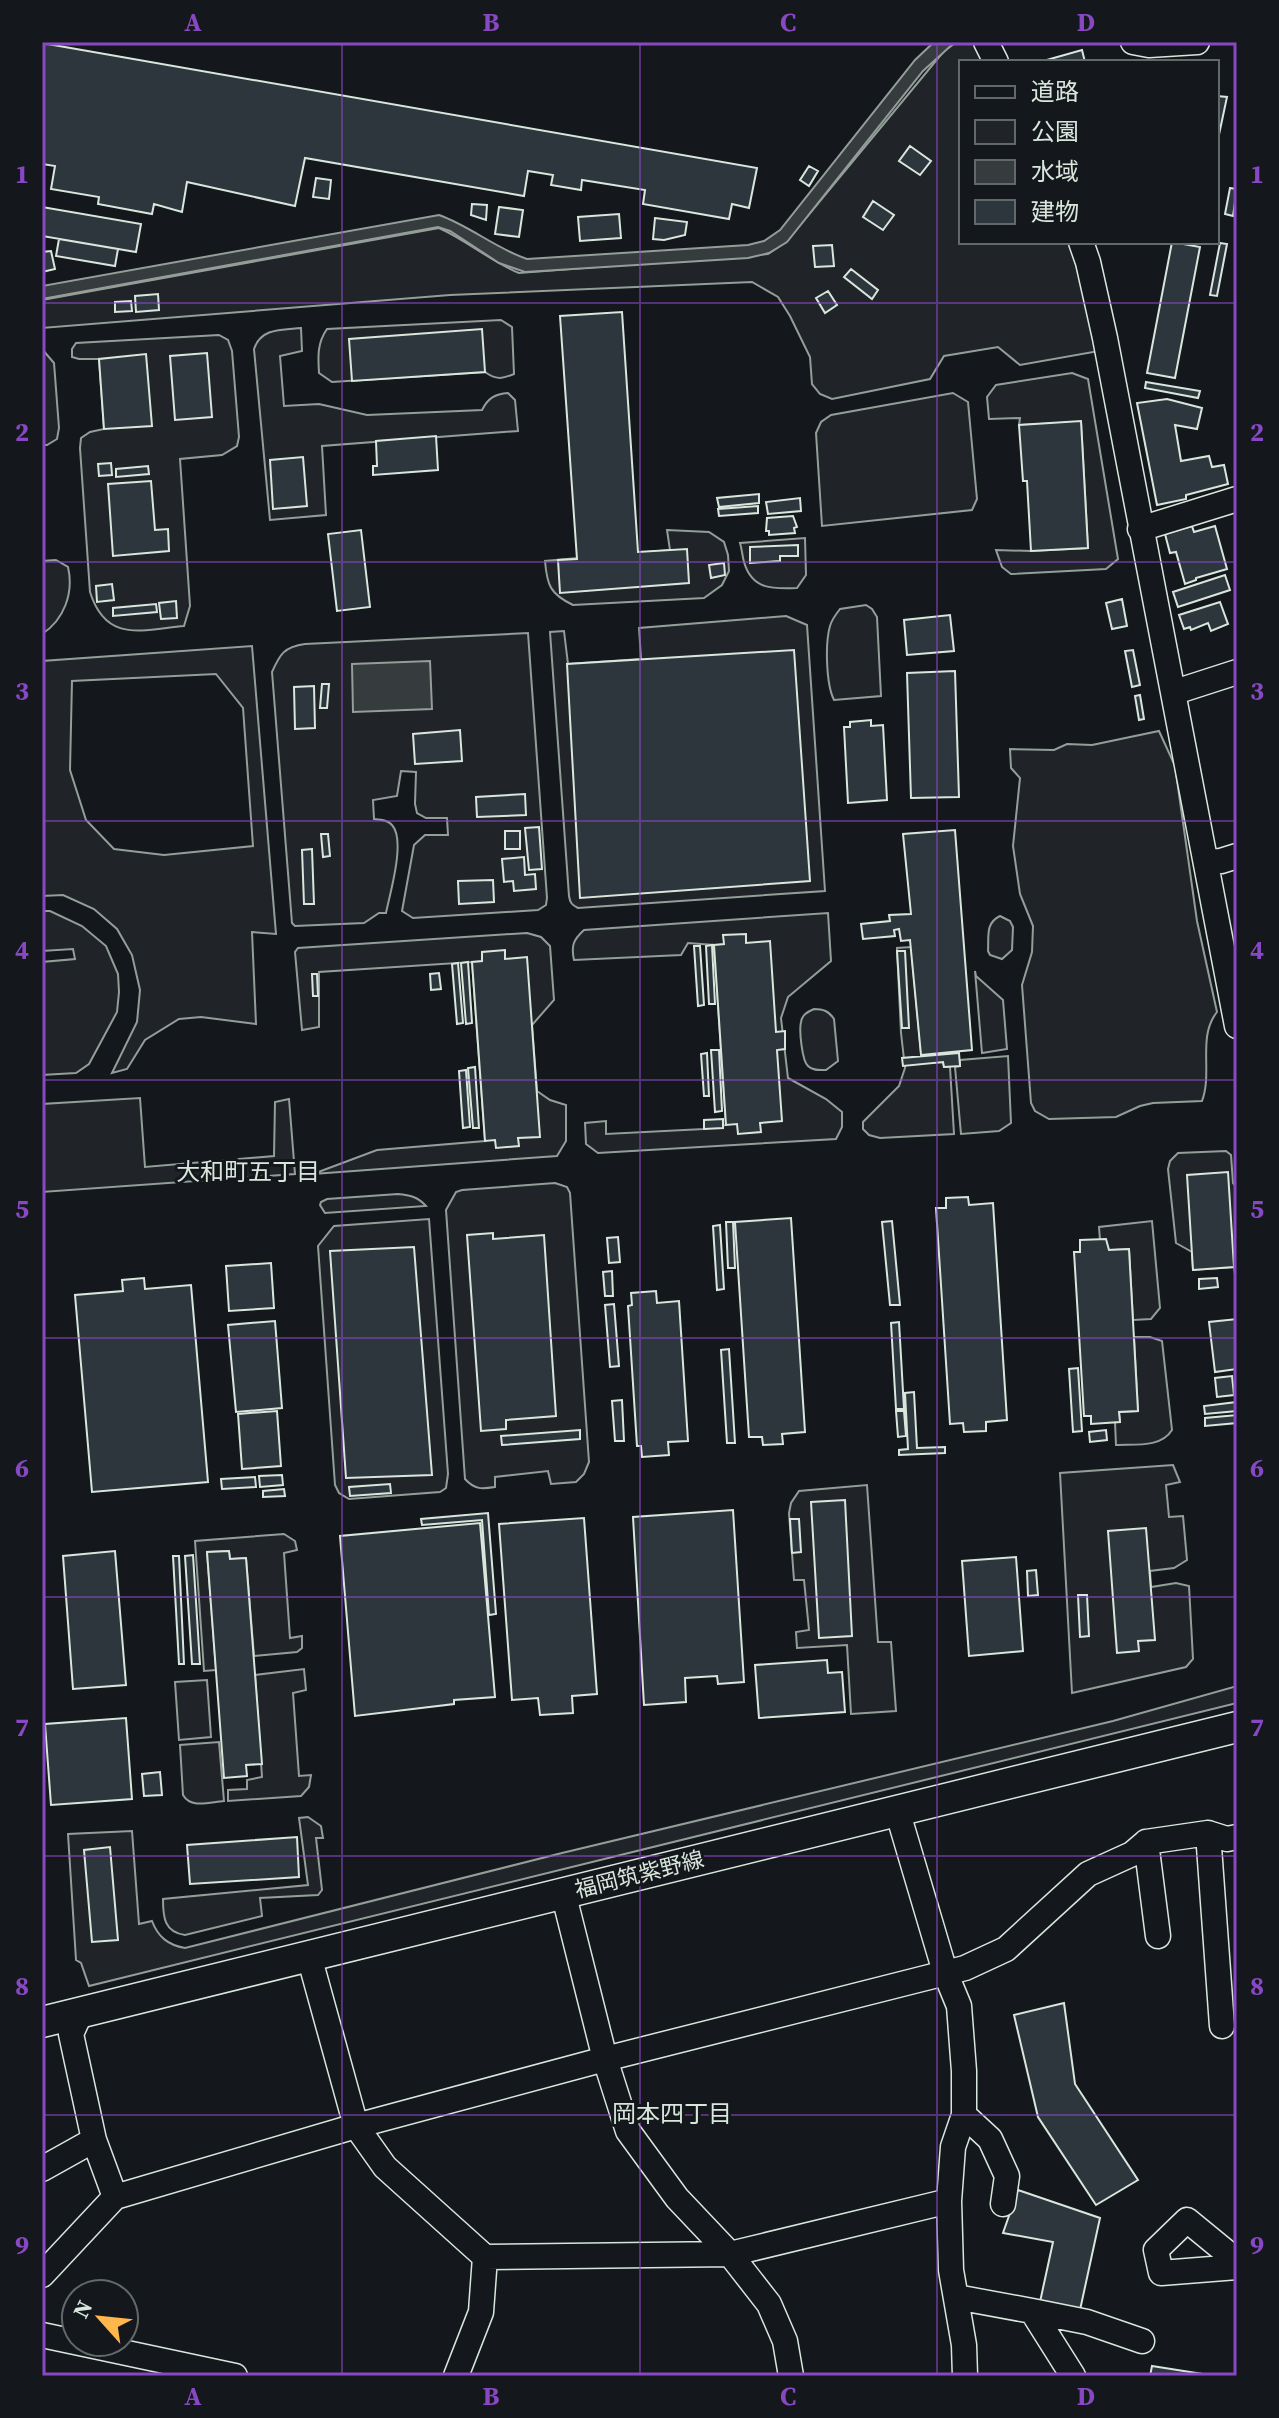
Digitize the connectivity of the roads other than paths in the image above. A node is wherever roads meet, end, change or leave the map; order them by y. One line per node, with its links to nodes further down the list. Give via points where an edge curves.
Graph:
1 (986, 42): 4 (street)
2 (1133, 42): 3 (street)
3 (1197, 42)
4 (995, 60)
5 (1082, 244): 7 (street)
6 (1237, 499): 7 (street)
7 (1140, 529): 9 (street)
8 (1237, 672): 9 (street)
9 (1175, 692): 11 (street)
10 (1237, 856): 11 (street)
11 (1206, 862): 12 (street)
12 (1237, 1026)
13 (1237, 1727): 14 (main road, 福岡筑紫野線)
14 (897, 1810): 18 (main road, 福岡筑紫野線); 21 (street)
15 (1208, 1833): 16 (street); 17 (street); 24 (street)
16 (1237, 1837)
17 (1146, 1842): 19 (street); 21 (street, via 1088,1874 1006,1949)
18 (563, 1892): 20 (main road, 福岡筑紫野線); 25 (street)
19 (1158, 1936)
20 (309, 1956): 22 (main road, 福岡筑紫野線); 27 (street)
21 (945, 1972): 25 (street); 26 (street, via 959,2006)
22 (81, 2012): 23 (main road, 福岡筑紫野線); 28 (street, via 71,2034)
23 (42, 2022)
24 (1222, 2026)
25 (605, 2059): 27 (street); 33 (street, via 628,2131 677,2198)
26 (964, 2115): 31 (street, via 953,2147); 32 (street, via 990,2139 1007,2176)
27 (356, 2126): 30 (street); 34 (street, via 385,2167)
28 (94, 2140): 29 (street); 30 (street)
29 (42, 2169)
30 (115, 2197): 35 (street)
31 (949, 2201): 33 (street); 36 (street)
32 (1003, 2204)
33 (730, 2254): 34 (street); 42 (street, via 769,2304 785,2341)
34 (485, 2257): 41 (street, via 481,2312)
35 (42, 2275)
36 (956, 2297): 37 (street); 43 (street)
37 (1032, 2311): 39 (street); 44 (street)
38 (42, 2335): 40 (street)
39 (1142, 2341)
40 (235, 2376)
41 (456, 2376)
42 (791, 2376)
43 (965, 2376)
44 (1073, 2376)

